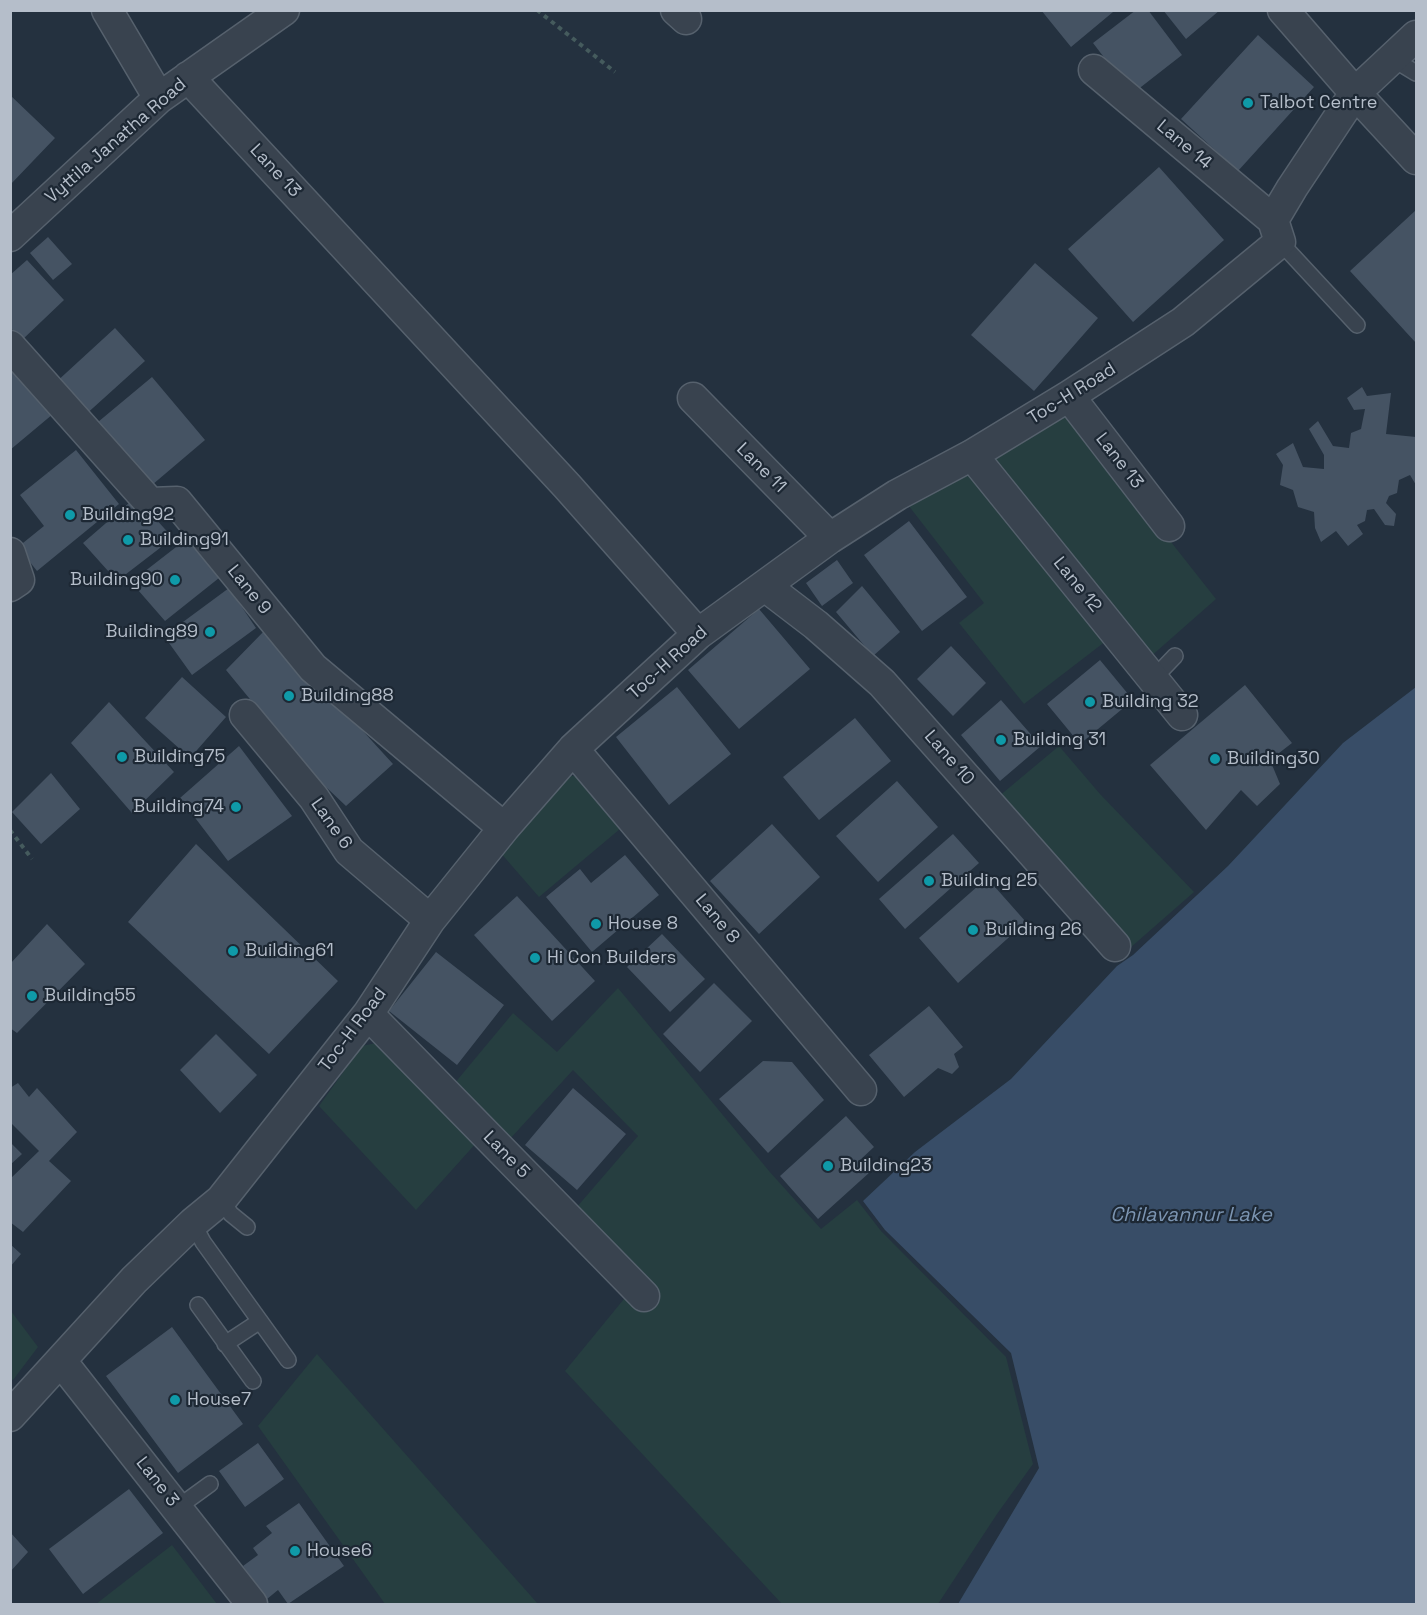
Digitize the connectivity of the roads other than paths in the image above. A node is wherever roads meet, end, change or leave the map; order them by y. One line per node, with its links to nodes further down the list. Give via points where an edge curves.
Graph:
1 (107, 10): 9 (street)
2 (284, 10): 7 (street, Vyttila Janatha Road)
3 (1283, 10): 8 (street)
4 (1416, 36): 5 (street, Toc-H Road)
5 (1405, 66): 8 (street, Toc-H Road)
6 (1094, 70): 11 (street, Lane 14)
7 (188, 77): 9 (street, Vyttila Janatha Road); 23 (street, Lane 13, via 567,486)
8 (1355, 93): 10 (street); 11 (street, Toc-H Road)
9 (159, 98): 12 (street, Vyttila Janatha Road)
10 (1416, 159)
11 (1277, 231): 13 (lane); 15 (street, Toc-H Road, via 1183,322)
12 (10, 236)
13 (1357, 325)
14 (10, 346): 29 (street, Lane 9, via 150,503 177,502 313,668)
15 (1069, 396): 17 (street, Toc-H Road); 18 (street, Lane 13)
16 (693, 398): 19 (street, Lane 11)
17 (972, 455): 19 (street, Toc-H Road, via 897,495); 25 (street, Lane 12)
18 (1169, 526)
19 (830, 538): 22 (street, Toc-H Road)
20 (10, 553): 21 (street, via 19,580)
21 (10, 586)
22 (765, 586): 23 (street, Toc-H Road); 31 (street, Lane 10, via 882,683)
23 (698, 634): 28 (street, Toc-H Road)
24 (1175, 657): 25 (lane)
25 (1153, 679): 27 (street, Lane 12)
26 (245, 715): 30 (street, Lane 6, via 314,798 349,852)
27 (1182, 715)
28 (573, 749): 29 (street, Toc-H Road); 33 (street, Lane 8)
29 (504, 828): 30 (street, Toc-H Road)
30 (430, 920): 32 (street, Toc-H Road)
31 (1115, 946)
32 (368, 1014): 34 (street, Toc-H Road); 37 (street, Lane 5)
33 (861, 1090)
34 (221, 1200): 35 (street, Toc-H Road); 36 (lane)
35 (193, 1223): 39 (lane); 42 (street, Toc-H Road)
36 (246, 1227)
37 (644, 1296)
38 (198, 1305): 40 (lane)
39 (260, 1321): 40 (lane); 41 (lane)
40 (225, 1344): 43 (lane)
41 (288, 1359)
42 (61, 1360): 44 (street, Toc-H Road); 46 (street, Lane 3)
43 (253, 1381)
44 (10, 1416)
45 (210, 1484): 46 (lane)
46 (177, 1508): 47 (street, Lane 3)
47 (252, 1605)

